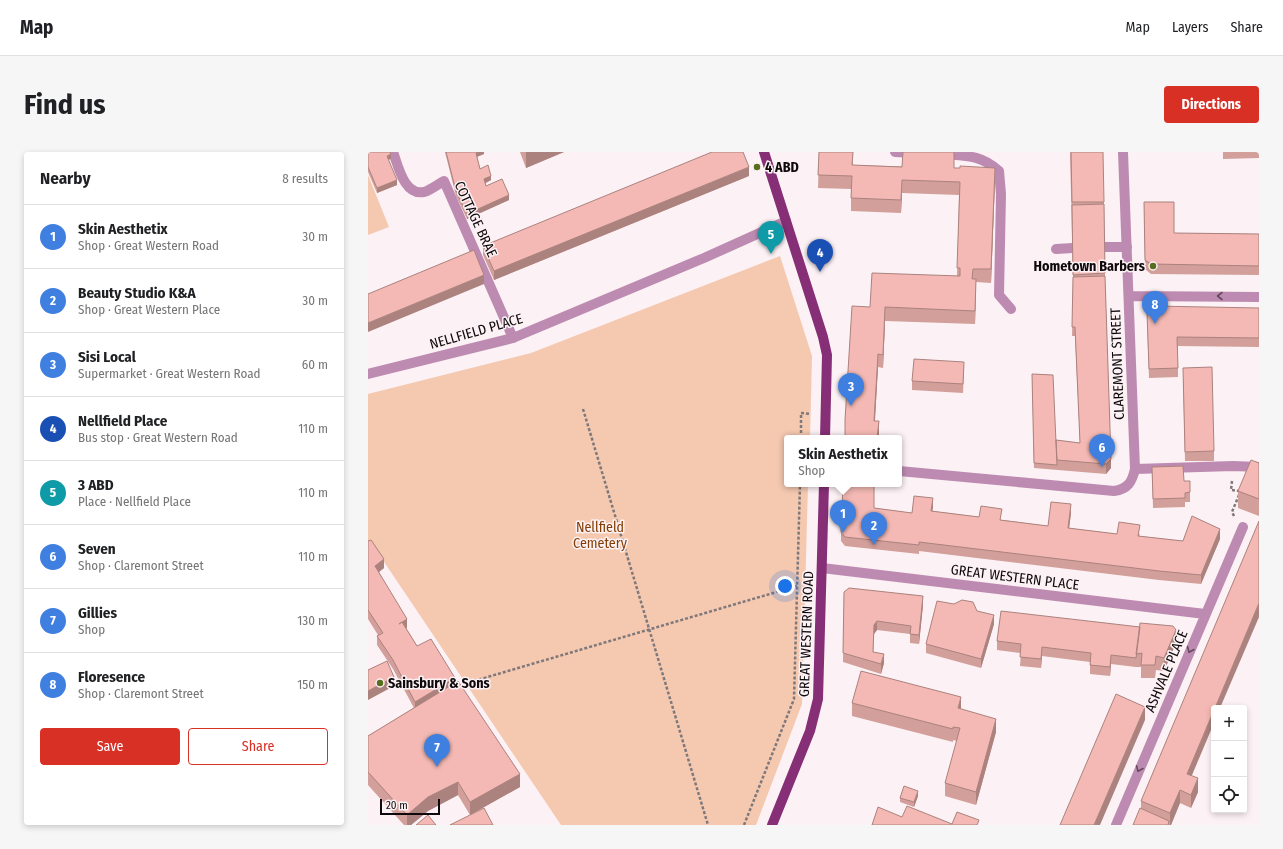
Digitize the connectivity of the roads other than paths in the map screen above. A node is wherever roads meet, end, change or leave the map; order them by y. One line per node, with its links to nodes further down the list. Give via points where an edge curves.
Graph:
1 (393, 152): 13 (street, COTTAGE BRAE, via 406,185 412,190 423,192 444,181)
2 (764, 152): 5 (main road)
3 (895, 152): 12 (street, via 975,156 989,162 999,171 999,295)
4 (1123, 152): 6 (street, CLAREMONT STREET)
5 (786, 221): 13 (street, NELLFIELD PLACE); 15 (main road, via 827,355)
6 (1127, 247): 8 (street); 10 (street, CLAREMONT STREET)
7 (1073, 248): 9 (street)
8 (1104, 248)
9 (1056, 249)
10 (1129, 296): 11 (street, one-way to 10); 17 (street, CLAREMONT STREET)
11 (1259, 296)
12 (1011, 309)
13 (513, 338): 14 (street, NELLFIELD PLACE)
14 (368, 374)
15 (825, 435)
16 (1259, 467): 17 (street)
17 (1135, 469): 18 (street, CLAREMONT STREET, via 1129,484 1123,490)
18 (902, 471)
19 (824, 487): 21 (main road, GREAT WESTERN ROAD)
20 (1243, 527): 22 (street, ASHVALE PLACE)
21 (822, 568): 22 (street, GREAT WESTERN PLACE); 23 (main road, GREAT WESTERN ROAD, via 818,699 807,738)
22 (1205, 614): 24 (street, ASHVALE PLACE, one-way to 24)
23 (772, 825)
24 (1116, 825)

